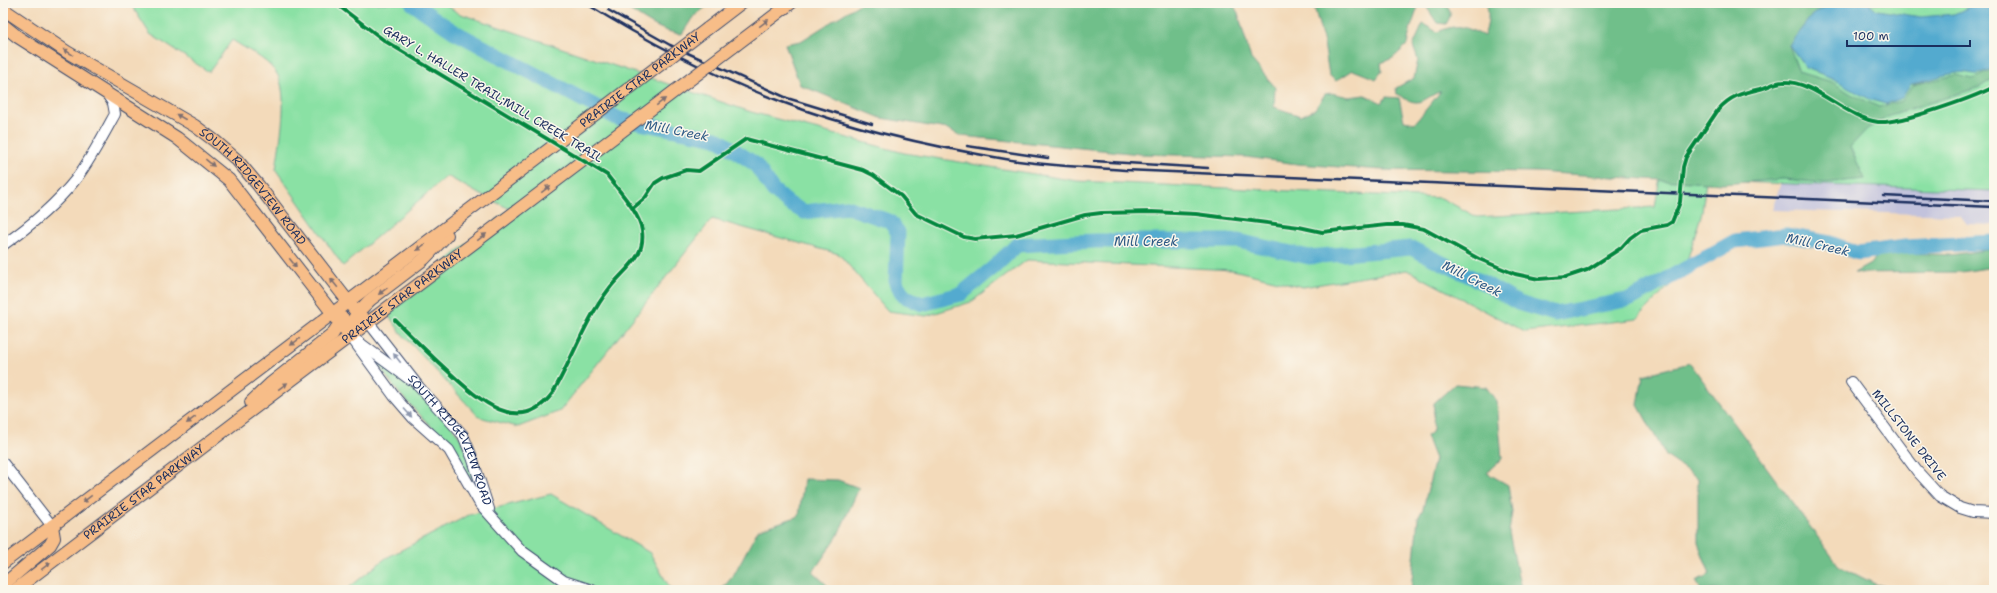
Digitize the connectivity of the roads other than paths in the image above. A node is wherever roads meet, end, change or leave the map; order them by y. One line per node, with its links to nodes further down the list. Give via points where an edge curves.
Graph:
1 (741, 3): 8 (main road, PRAIRIE STAR PARKWAY, bridge)
2 (791, 3): 13 (main road, PRAIRIE STAR PARKWAY, one-way to 2, bridge)
3 (3, 9): 10 (main road, SOUTH RIDGEVIEW ROAD, one-way to 3, via 258,184 237,160 215,141 195,126 67,52)
4 (3, 25): 5 (main road, SOUTH RIDGEVIEW ROAD)
5 (106, 93): 6 (main road, SOUTH RIDGEVIEW ROAD); 7 (street, via 113,103)
6 (133, 110): 7 (street); 12 (main road, SOUTH RIDGEVIEW ROAD, one-way to 12, via 177,138 229,180)
7 (115, 114): 9 (street, via 89,161 75,180 56,201)
8 (462, 216): 10 (main road, PRAIRIE STAR PARKWAY, one-way to 10); 11 (main road, one-way to 11, via 424,260 370,300)
9 (3, 245)
10 (349, 302): 11 (main road, SOUTH RIDGEVIEW ROAD); 12 (main road, PRAIRIE STAR PARKWAY); 14 (main road)
11 (357, 313): 13 (main road, SOUTH RIDGEVIEW ROAD); 16 (main road, via 351,324)
12 (333, 314): 14 (main road, SOUTH RIDGEVIEW ROAD); 15 (main road, PRAIRIE STAR PARKWAY)
13 (369, 323): 16 (main road, PRAIRIE STAR PARKWAY); 18 (street, SOUTH RIDGEVIEW ROAD, one-way to 13)
14 (338, 327): 15 (main road); 16 (main road, SOUTH RIDGEVIEW ROAD); 19 (main road, via 321,344 270,384 251,402)
15 (311, 330): 23 (main road, PRAIRIE STAR PARKWAY, one-way to 23)
16 (351, 337): 18 (street); 19 (main road, PRAIRIE STAR PARKWAY, one-way to 16); 22 (street, SOUTH RIDGEVIEW ROAD, one-way to 22, via 413,418 449,450 480,504)
17 (1851, 382): 21 (street, MILLSTONE DRIVE, via 1917,471 1940,496 1960,508 1973,512)
18 (419, 387): 22 (street, SOUTH RIDGEVIEW ROAD, via 463,435 486,504)
19 (240, 418): 26 (main road, PRAIRIE STAR PARKWAY, one-way to 19)
20 (3, 463): 23 (street)
21 (1994, 513)
22 (494, 520): 27 (street, via 522,551 552,574 564,581)
23 (52, 526): 24 (main road, PRAIRIE STAR PARKWAY); 25 (main road, via 54,538 50,545)
24 (3, 563)
25 (3, 585)
26 (15, 590)
27 (592, 590)

